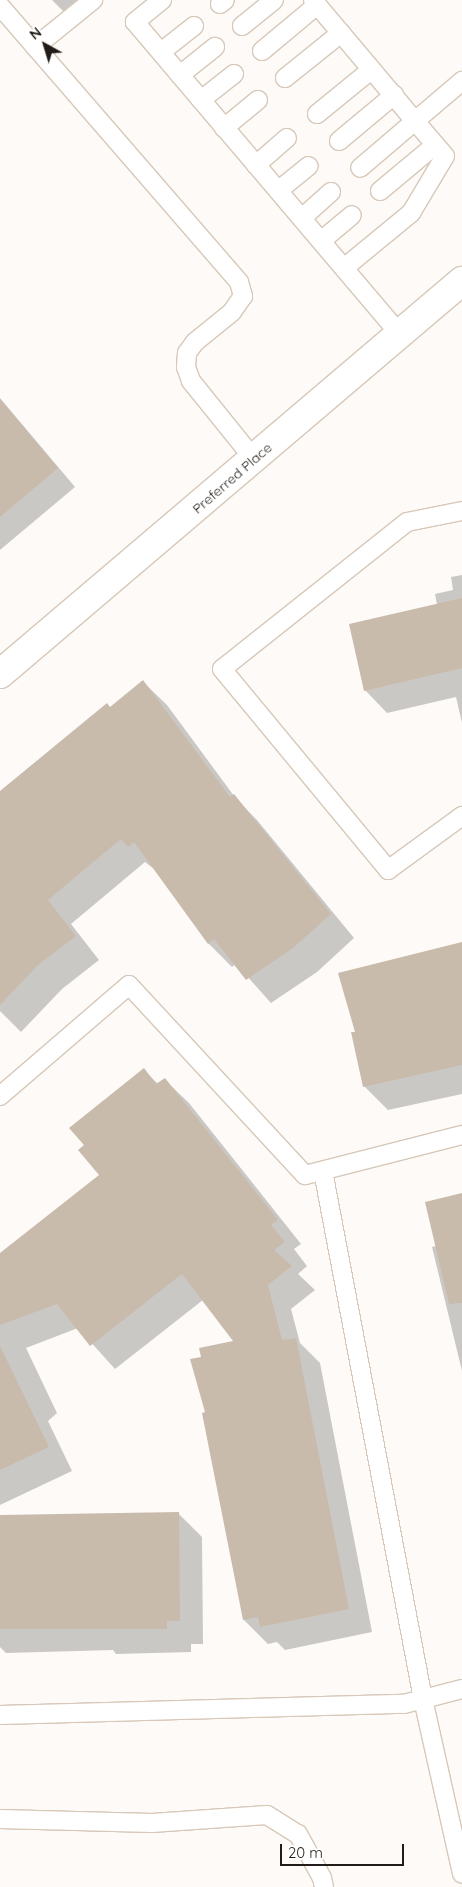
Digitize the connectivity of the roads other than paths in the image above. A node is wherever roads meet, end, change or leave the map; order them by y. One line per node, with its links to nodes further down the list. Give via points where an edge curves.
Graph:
1 (93, 0): 9 (lane)
2 (162, 0): 12 (lane, via 135,22)
3 (274, 0): 7 (lane)
4 (315, 3): 8 (lane); 11 (lane)
5 (0, 6): 9 (lane)
6 (194, 26): 12 (lane)
7 (242, 26)
8 (341, 33): 13 (lane); 16 (lane)
9 (35, 47): 39 (lane, via 239,282 243,296 232,312 195,342 187,353 186,367 191,380)
10 (214, 47): 15 (lane)
11 (262, 51)
12 (162, 52): 15 (lane)
13 (371, 70): 18 (lane); 21 (lane)
14 (234, 74): 19 (lane)
15 (180, 75): 19 (lane)
16 (286, 78)
17 (462, 81): 22 (lane)
18 (394, 95): 22 (lane); 25 (lane)
19 (201, 100): 23 (lane)
20 (258, 100): 23 (lane)
21 (317, 114)
22 (415, 121): 26 (lane); 29 (lane)
23 (224, 128): 27 (lane)
24 (287, 138): 27 (lane)
25 (339, 141)
26 (435, 145): 31 (lane); 36 (lane, via 445,156 411,213)
27 (256, 165): 30 (lane)
28 (308, 166): 30 (lane)
29 (360, 168)
30 (279, 190): 34 (lane)
31 (380, 191)
32 (331, 192): 34 (lane)
33 (352, 215): 35 (lane)
34 (302, 218): 35 (lane)
35 (321, 241): 36 (lane)
36 (344, 268): 38 (lane)
37 (462, 281): 38 (street, Preferred Place)
38 (400, 334): 39 (street, Preferred Place)
39 (254, 459): 41 (street, Preferred Place)
40 (462, 511): 42 (lane, via 407,522 222,669 388,870)
41 (0, 674)
42 (462, 816)
43 (0, 1096): 45 (lane, via 129,985 305,1175)
44 (462, 1135): 45 (lane)
45 (323, 1170): 47 (lane)
46 (462, 1689): 47 (lane)
47 (423, 1699): 48 (lane, via 404,1704); 50 (lane)
48 (0, 1715)
49 (0, 1819): 51 (lane, via 152,1823 267,1815 298,1834)
50 (462, 1874)
51 (324, 1887)

